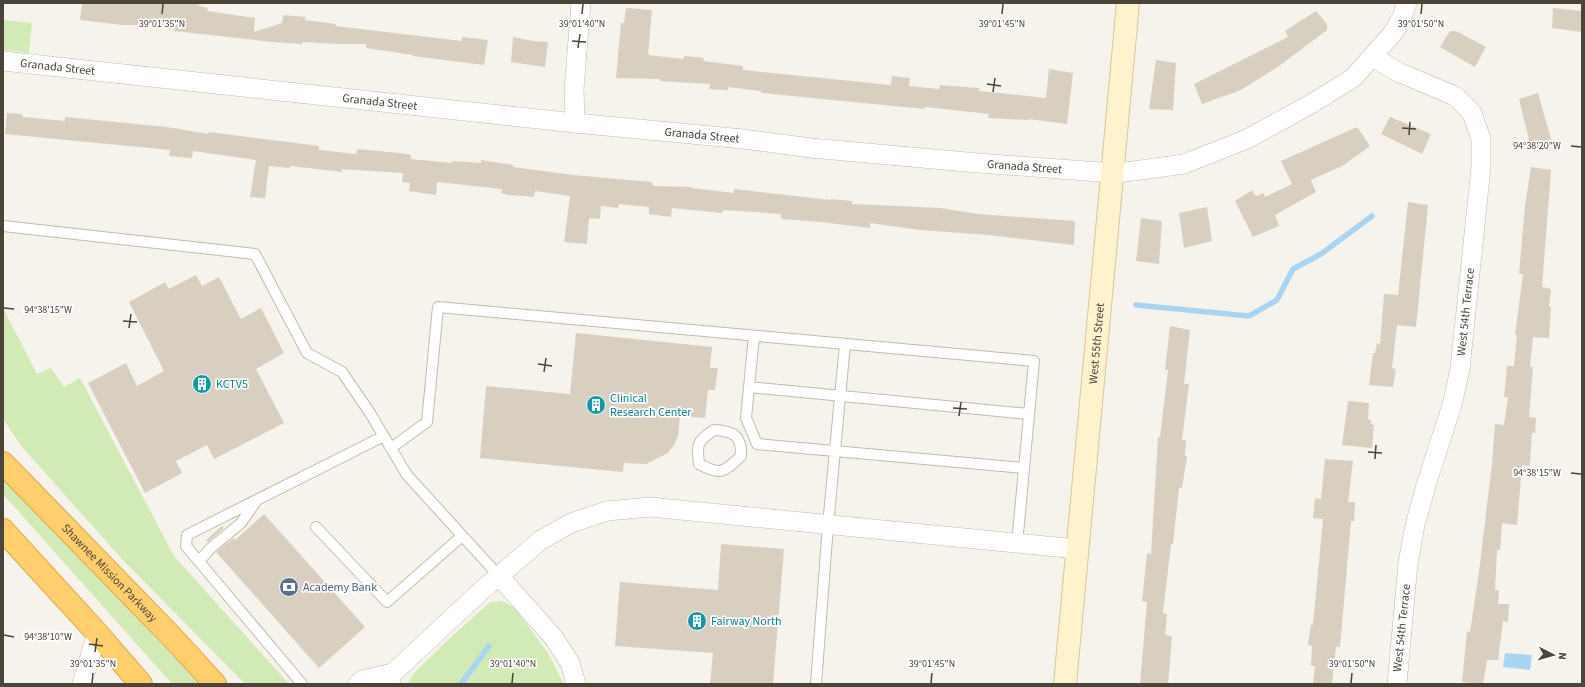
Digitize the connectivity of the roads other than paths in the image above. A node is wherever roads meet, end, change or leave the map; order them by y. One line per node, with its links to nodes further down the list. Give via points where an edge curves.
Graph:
1 (581, 3): 6 (street, via 574,89)
2 (1128, 3): 7 (street, West 55th Street)
3 (1407, 3): 4 (street, via 1393,33)
4 (1373, 57): 7 (street, Granada Street, via 1353,78 1247,139 1184,164); 40 (street, West 54th Terrace, via 1398,72 1455,96 1472,113 1481,139 1481,167 1460,369 1452,406 1415,525 1408,563)
5 (3, 61): 6 (street, Granada Street)
6 (575, 123): 7 (street, Granada Street, via 866,153)
7 (1113, 173): 27 (street, West 55th Street)
8 (3, 226): 15 (lane, via 255,254 308,353 342,372)
9 (754, 336): 10 (lane); 11 (lane); 17 (lane, via 438,307 426,422)
10 (845, 344): 12 (lane); 13 (lane, via 1034,362)
11 (749, 387): 12 (lane); 14 (lane, via 746,418)
12 (840, 397): 13 (lane); 18 (lane)
13 (1029, 414): 20 (lane)
14 (749, 426): 16 (lane); 18 (lane, via 757,444)
15 (384, 436): 17 (lane); 21 (lane)
16 (737, 436): 16 (lane, via 727,431 714,430 704,437 697,447 700,464 713,472 730,466 741,456 742,445)
17 (391, 448): 25 (lane, via 407,475)
18 (835, 451): 20 (lane); 22 (lane)
19 (4, 462): 34 (highway, Shawnee Mission Parkway)
20 (1024, 468): 26 (lane)
21 (259, 498): 28 (lane, via 241,523); 28 (lane, via 187,535 186,546)
22 (828, 525): 26 (street); 29 (street, via 650,507 607,511 571,523 541,540); 38 (lane)
23 (316, 527): 25 (lane, via 387,602)
24 (3, 530): 30 (highway)
25 (462, 536): 29 (lane)
26 (1017, 544): 27 (street)
27 (1077, 549): 39 (street, West 55th Street)
28 (199, 561): 35 (lane)
29 (499, 576): 31 (street); 37 (street, via 554,638 570,663)
30 (97, 633): 32 (street); 33 (highway)
31 (391, 678): 36 (street, via 362,680)
32 (82, 684)
33 (141, 684)
34 (215, 684)
35 (302, 684)
36 (358, 684)
37 (576, 684)
38 (816, 684)
39 (1065, 684)
40 (1397, 684)

